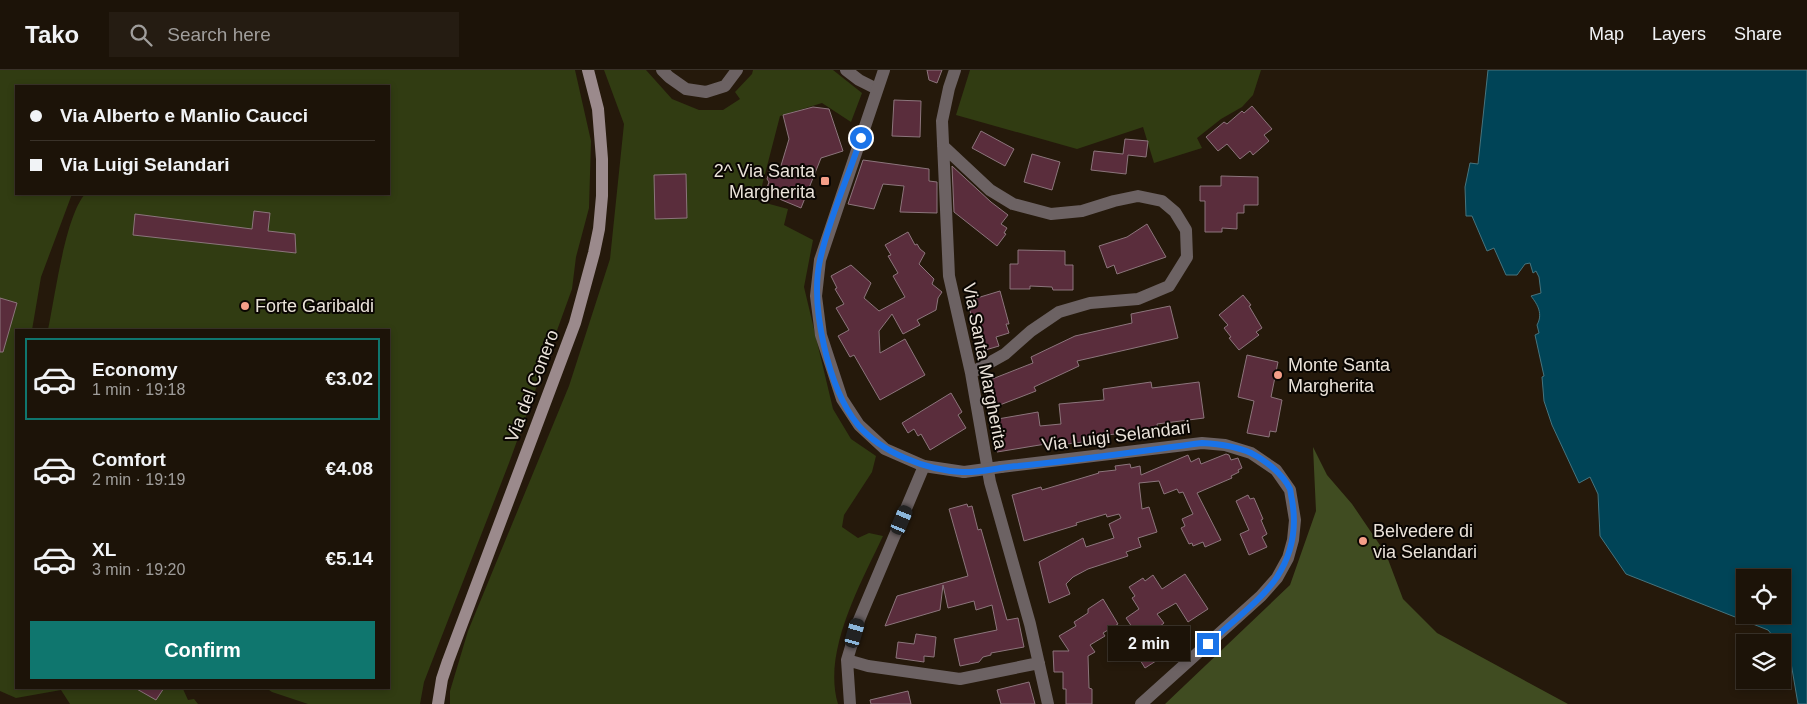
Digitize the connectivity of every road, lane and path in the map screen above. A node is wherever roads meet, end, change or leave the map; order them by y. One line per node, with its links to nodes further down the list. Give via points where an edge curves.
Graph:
1 (588, 70): 13 (main road, Via del Conero, via 598,109 602,151 602,196 594,253 575,323 448,660)
2 (662, 70): 3 (street, via 686,89 706,92 725,86)
3 (737, 70)
4 (846, 70): 7 (street)
5 (884, 70): 7 (street, Via Luigi Selandari)
6 (955, 70): 8 (street, Via Santa Margherita, via 942,121)
7 (877, 89): 10 (street, Via Luigi Selandari, via 820,260 816,296 821,335 842,399 858,425 885,449)
8 (943, 146): 9 (street, Via Santa Margherita, via 950,276); 9 (street, via 990,190 1013,204 1051,214 1082,211 1138,196 1162,201 1175,212 1186,230 1186,257 1169,286 1138,299 1090,303 1060,312 1030,331 1005,354)
9 (970, 373): 12 (street, Via Santa Margherita, via 990,482)
10 (924, 466): 11 (street, via 859,620); 16 (street, Via Luigi Selandari, bridge, via 964,472 1202,443 1225,445 1251,453 1276,470 1290,490 1295,520 1288,558 1277,578)
11 (847, 660): 12 (street, via 960,679); 14 (street)
12 (1039, 664): 15 (street, Via Santa Margherita)
13 (438, 704)
14 (850, 704)
15 (1048, 704)
16 (1142, 704)

